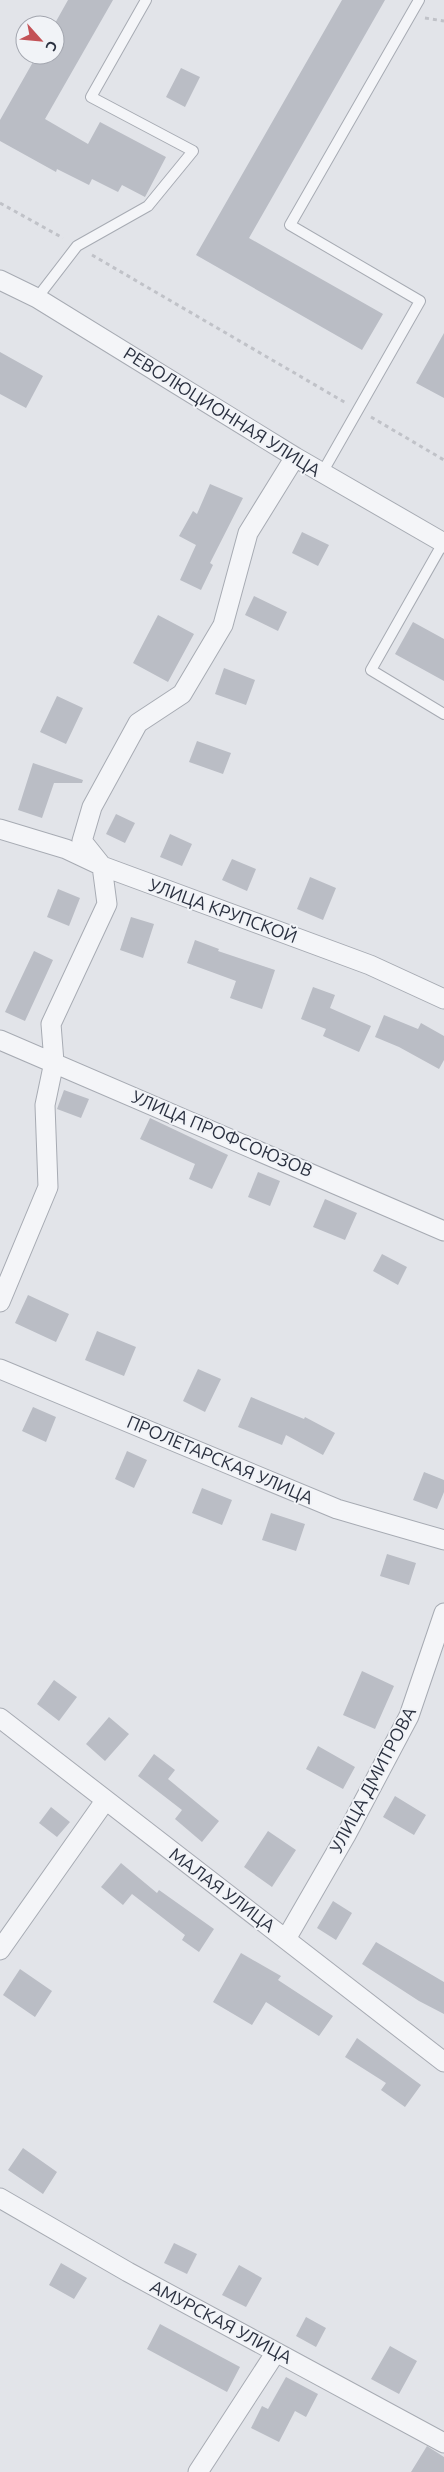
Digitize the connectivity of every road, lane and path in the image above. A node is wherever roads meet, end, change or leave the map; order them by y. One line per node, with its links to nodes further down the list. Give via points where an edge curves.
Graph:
1 (146, 0): 4 (lane, via 91,97 193,151 148,206)
2 (419, 0): 7 (lane, via 290,225 420,301)
3 (0, 204): 4 (path)
4 (77, 246): 6 (lane); 7 (path)
5 (0, 280): 6 (street, РЕВОЛЮЦИОННАЯ УЛИЦА)
6 (37, 298): 8 (street, РЕВОЛЮЦИОННАЯ УЛИЦА)
7 (359, 410): 9 (path); 10 (lane)
8 (295, 457): 10 (street, РЕВОЛЮЦИОННАЯ УЛИЦА); 14 (street, via 248,533 223,625 182,694 138,723 92,807 82,841)
9 (444, 460)
10 (322, 473): 11 (street, РЕВОЛЮЦИОННАЯ УЛИЦА)
11 (444, 543): 12 (lane, via 371,670)
12 (444, 714)
13 (0, 829): 14 (street, УЛИЦА КРУПСКОЙ, via 66,849)
14 (102, 866): 15 (street, УЛИЦА КРУПСКОЙ, via 370,965); 17 (street, via 106,904 51,1024)
15 (444, 999)
16 (0, 1040): 17 (street, УЛИЦА ПРОФСОЮЗОВ)
17 (54, 1062): 18 (street, УЛИЦА ПРОФСОЮЗОВ); 19 (street, via 45,1105 48,1186)
18 (444, 1231)
19 (0, 1302)
20 (0, 1369): 21 (street, ПРОЛЕТАРСКАЯ УЛИЦА, via 337,1509)
21 (444, 1540)
22 (444, 1613): 25 (street, УЛИЦА ДМИТРОВА, via 410,1716)
23 (0, 1718): 24 (street, МАЛАЯ УЛИЦА)
24 (105, 1801): 25 (street, МАЛАЯ УЛИЦА); 26 (street)
25 (286, 1939): 27 (street, МАЛАЯ УЛИЦА)
26 (0, 1950)
27 (444, 2062)
28 (0, 2198): 29 (street, АМУРСКАЯ УЛИЦА)
29 (276, 2352): 30 (street, АМУРСКАЯ УЛИЦА); 31 (street)
30 (444, 2443)
31 (198, 2472)

